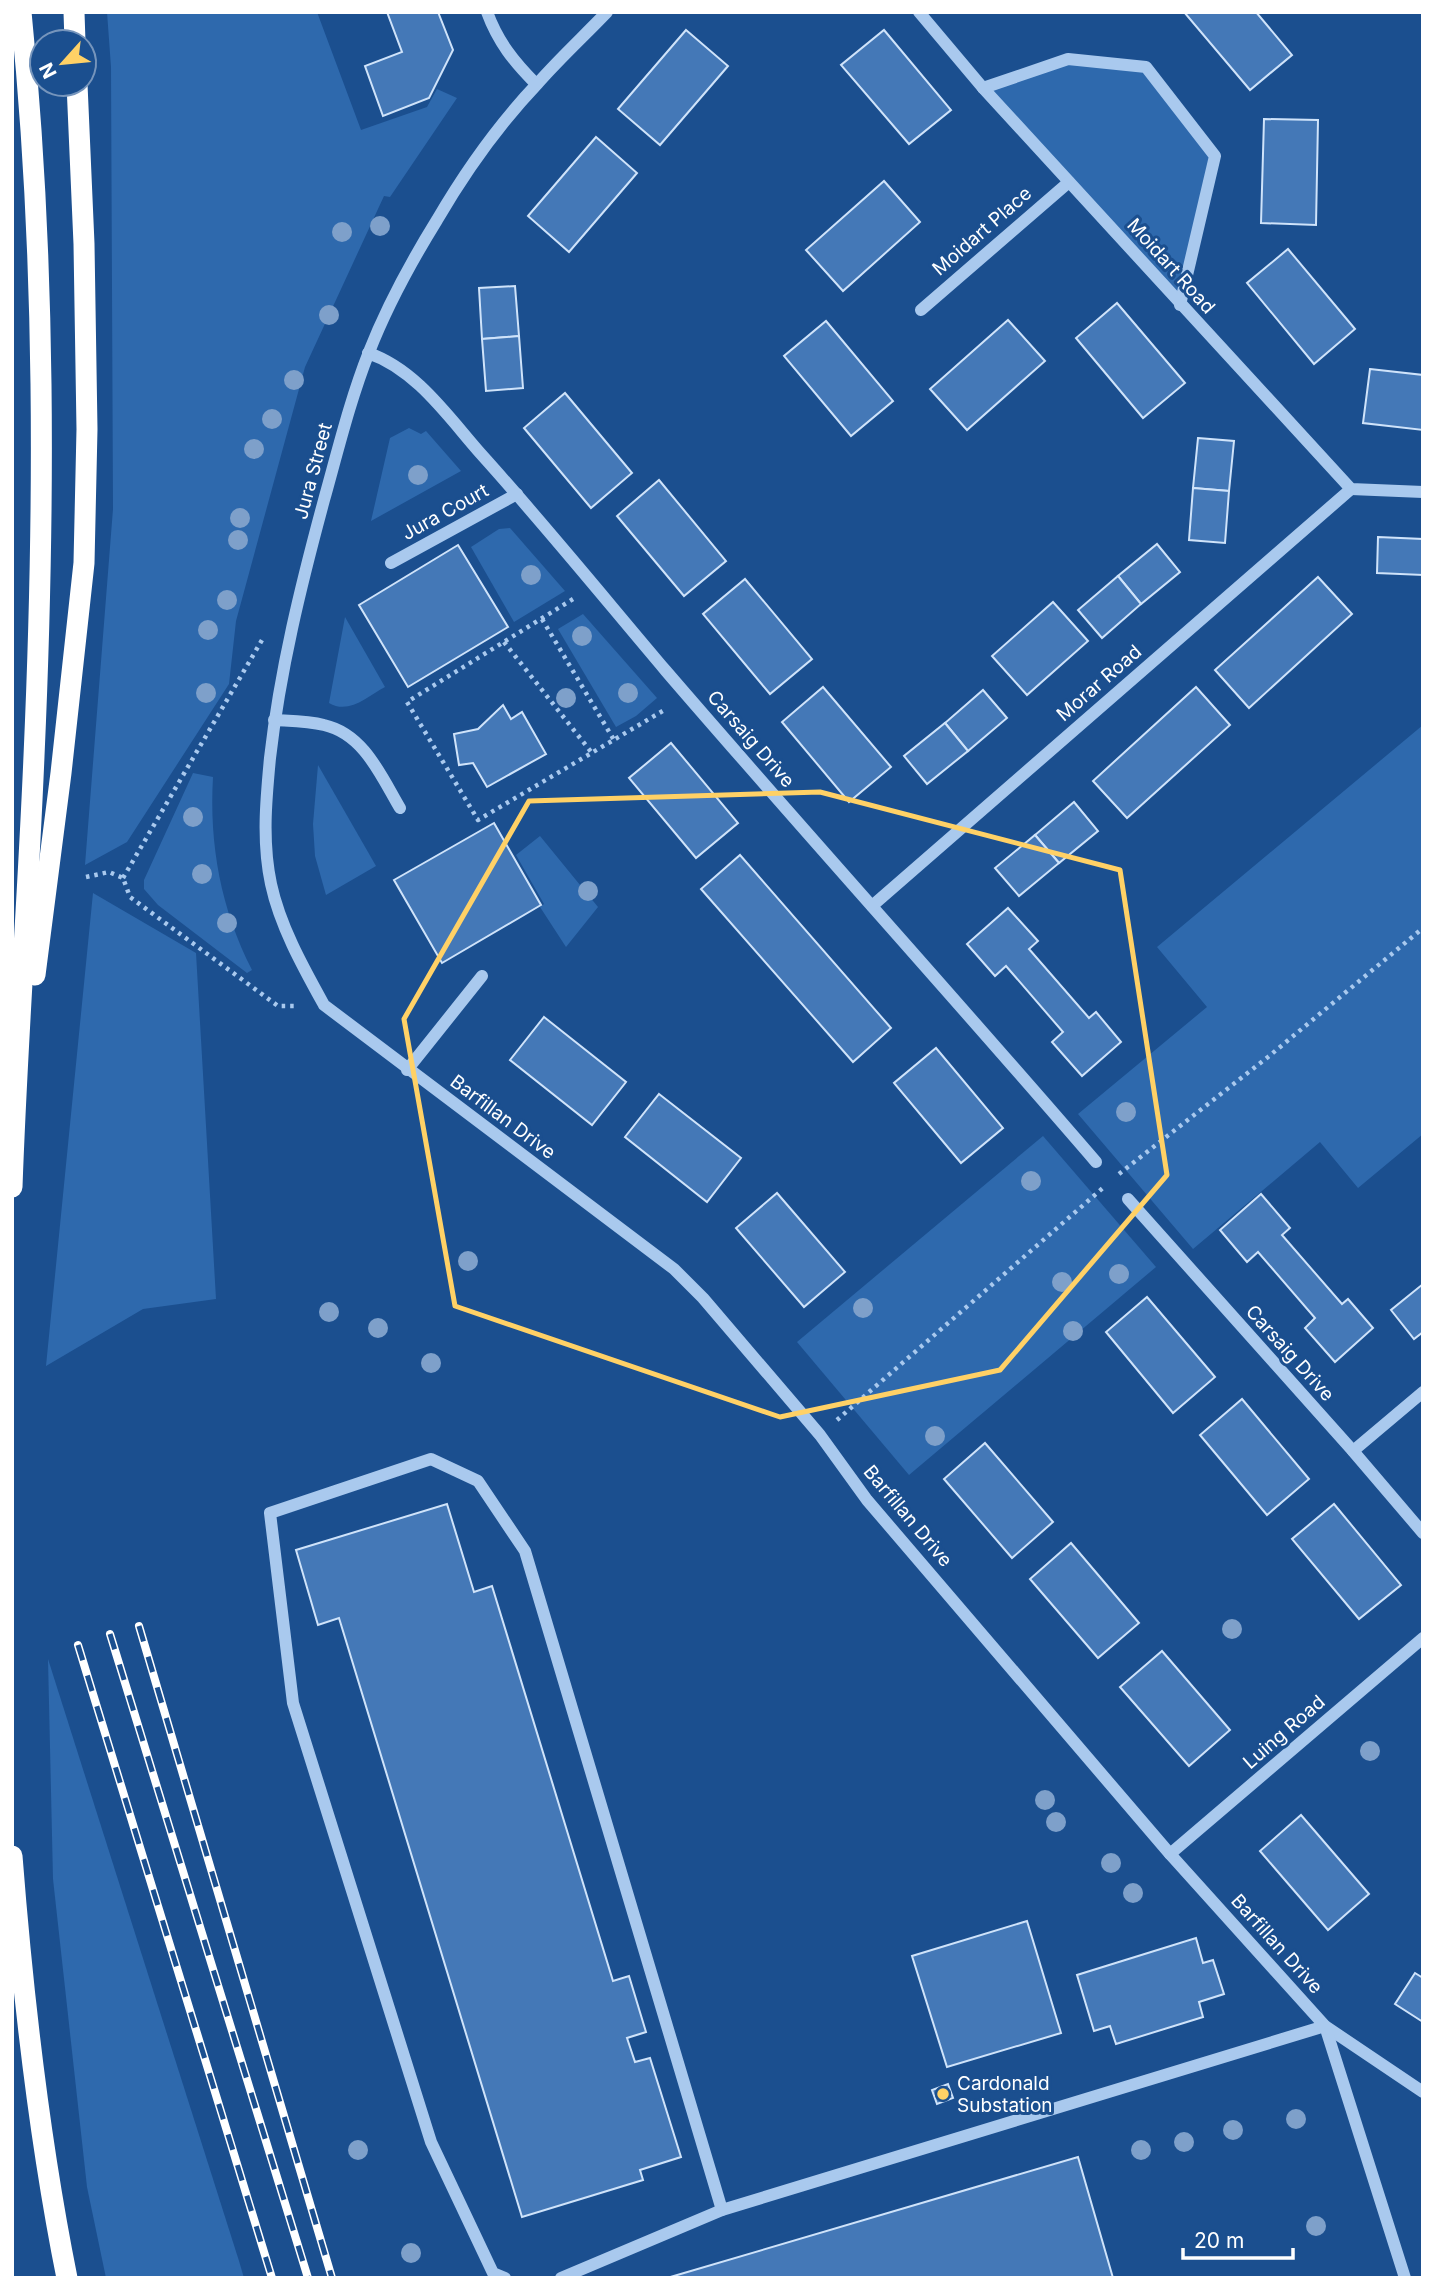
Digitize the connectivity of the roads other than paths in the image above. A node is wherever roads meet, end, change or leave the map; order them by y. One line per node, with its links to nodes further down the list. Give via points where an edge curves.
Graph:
1 (21, 12): 22 (highway, via 39,295 42,434 34,754)
2 (487, 12): 5 (street, via 500,43)
3 (607, 12): 5 (street, Jura Street)
4 (919, 12): 6 (street, Moidart Road)
5 (536, 84): 11 (street, Jura Street, via 481,152 438,217)
6 (983, 88): 8 (street, Moidart Road); 9 (street, via 1068,59 1146,67 1215,156)
7 (78, 98): 22 (highway, via 87,390 84,563 57,812)
8 (1069, 182): 9 (street, Moidart Road); 10 (street, Moidart Place)
9 (1180, 304): 12 (street, Moidart Road)
10 (921, 310)
11 (368, 353): 14 (street, Carsaig Drive, via 397,367 429,396); 16 (street, Jura Street, via 307,564)
12 (1351, 489): 13 (street); 18 (street, Morar Road)
13 (1423, 492)
14 (517, 494): 15 (street, Jura Court); 18 (street, Carsaig Drive)
15 (391, 563)
16 (274, 720): 17 (street, via 322,724 351,736 367,753); 20 (street, Jura Street, via 265,818 271,885 301,962)
17 (400, 808)
18 (872, 906): 23 (street, Carsaig Drive)
19 (482, 976): 21 (street)
20 (324, 1005): 21 (street, Barfillan Drive)
21 (407, 1070): 30 (street, Barfillan Drive, via 674,1269 703,1298 820,1436 867,1500)
22 (15, 1105): 24 (highway)
23 (1096, 1162)
24 (12, 1187)
25 (1128, 1199): 27 (street, Carsaig Drive)
26 (1423, 1392): 27 (street)
27 (1353, 1451): 28 (street, Carsaig Drive)
28 (1423, 1533)
29 (1423, 1638): 30 (street, Luing Road)
30 (1170, 1854): 32 (street, Barfillan Drive)
31 (12, 1856): 35 (highway, via 38,2099)
32 (1325, 2026): 33 (street, Barfillan Drive); 34 (street); 38 (street)
33 (1423, 2092)
34 (722, 2210): 36 (street, via 525,1551 478,1481 431,1459 270,1513 293,1703 431,2142 492,2273); 37 (street)
35 (67, 2278)
36 (505, 2278)
37 (561, 2278)
38 (1405, 2278)

